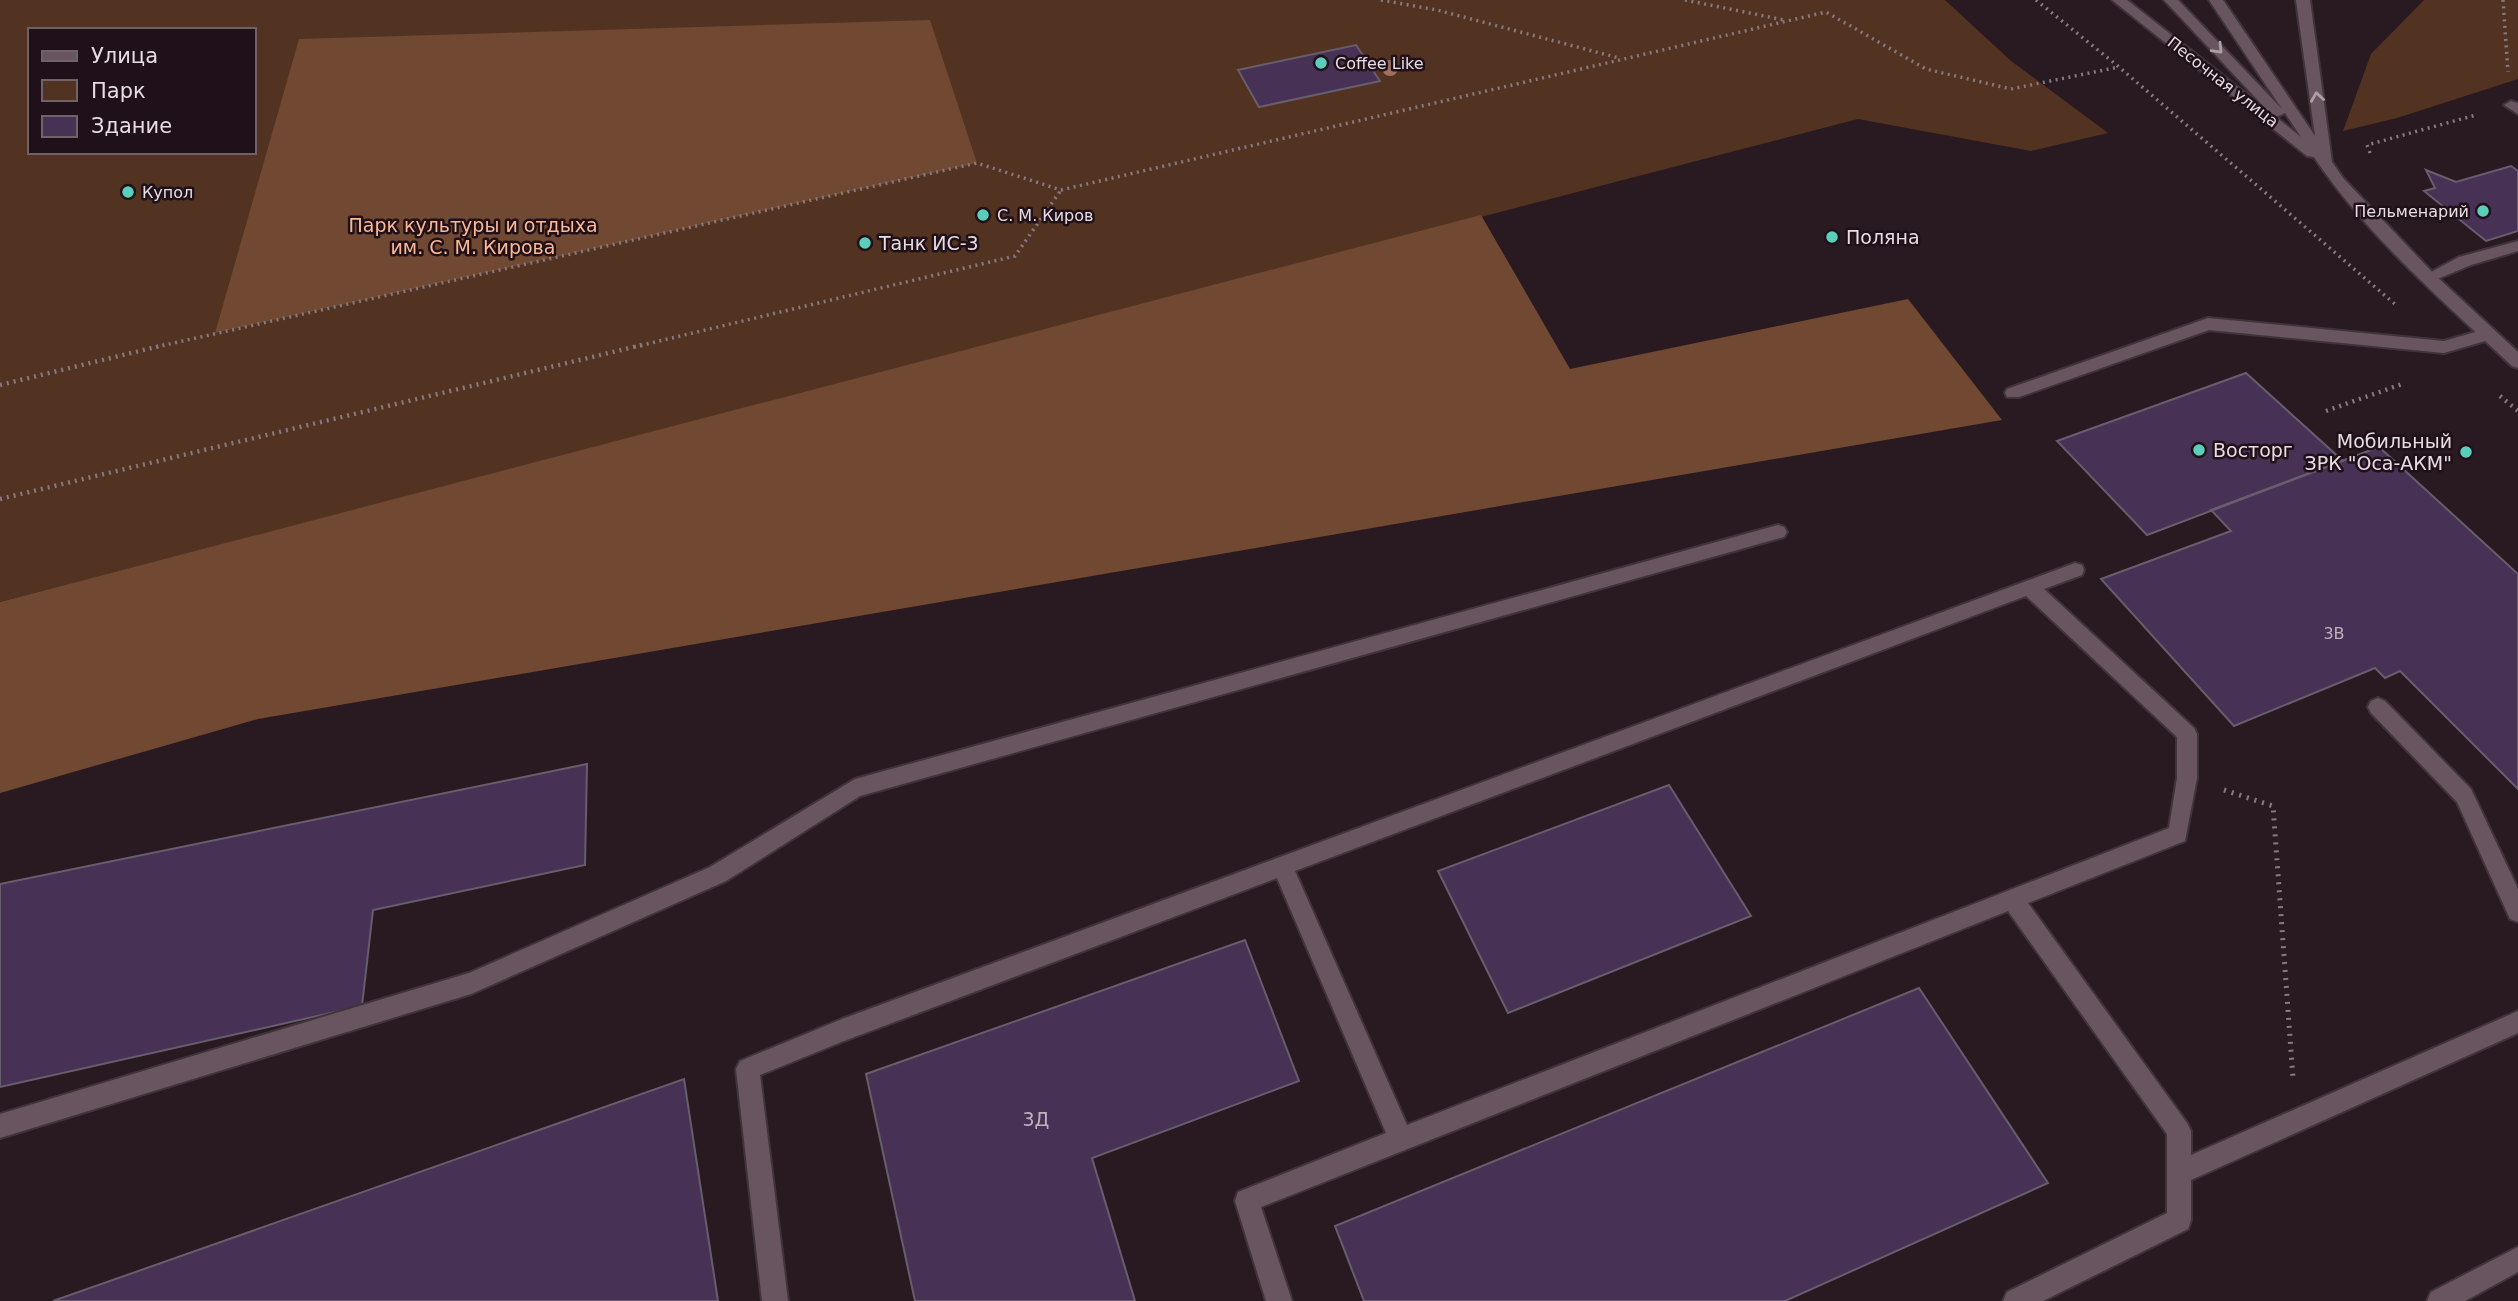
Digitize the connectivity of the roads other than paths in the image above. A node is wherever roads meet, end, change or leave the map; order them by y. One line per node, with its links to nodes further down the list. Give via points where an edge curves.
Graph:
1 (2119, 0): 5 (street, Песочная улица)
2 (2171, 0): 5 (street, Песочная улица, one-way to 5)
3 (2216, 0): 5 (street, Песочная улица)
4 (2303, 0): 5 (street, Песочная улица, one-way to 4)
5 (2327, 164): 7 (street, Песочная улица, via 2361,208)
6 (2518, 246): 7 (street, via 2465,261)
7 (2428, 278): 8 (street, Песочная улица)
8 (2486, 335): 9 (street, Песочная улица); 10 (street, via 2444,347 2208,324)
9 (2518, 362)
10 (2013, 393)
11 (1778, 532): 19 (street, via 855,788 718,874 471,983)
12 (2075, 570): 13 (street)
13 (2029, 587): 15 (street); 16 (street, via 2187,734 2187,778 2178,834)
14 (2378, 707): 17 (street, via 2464,796)
15 (1282, 866): 20 (street); 23 (street, via 748,1069)
16 (2012, 899): 20 (street); 21 (street, via 2179,1131)
17 (2518, 912)
18 (2518, 1022): 21 (street)
19 (0, 1126)
20 (1401, 1139): 24 (street, via 1247,1201)
21 (2179, 1173): 25 (street, via 2179,1220)
22 (2518, 1259): 26 (street)
23 (775, 1301)
24 (1279, 1301)
25 (2016, 1301)
26 (2440, 1301)

